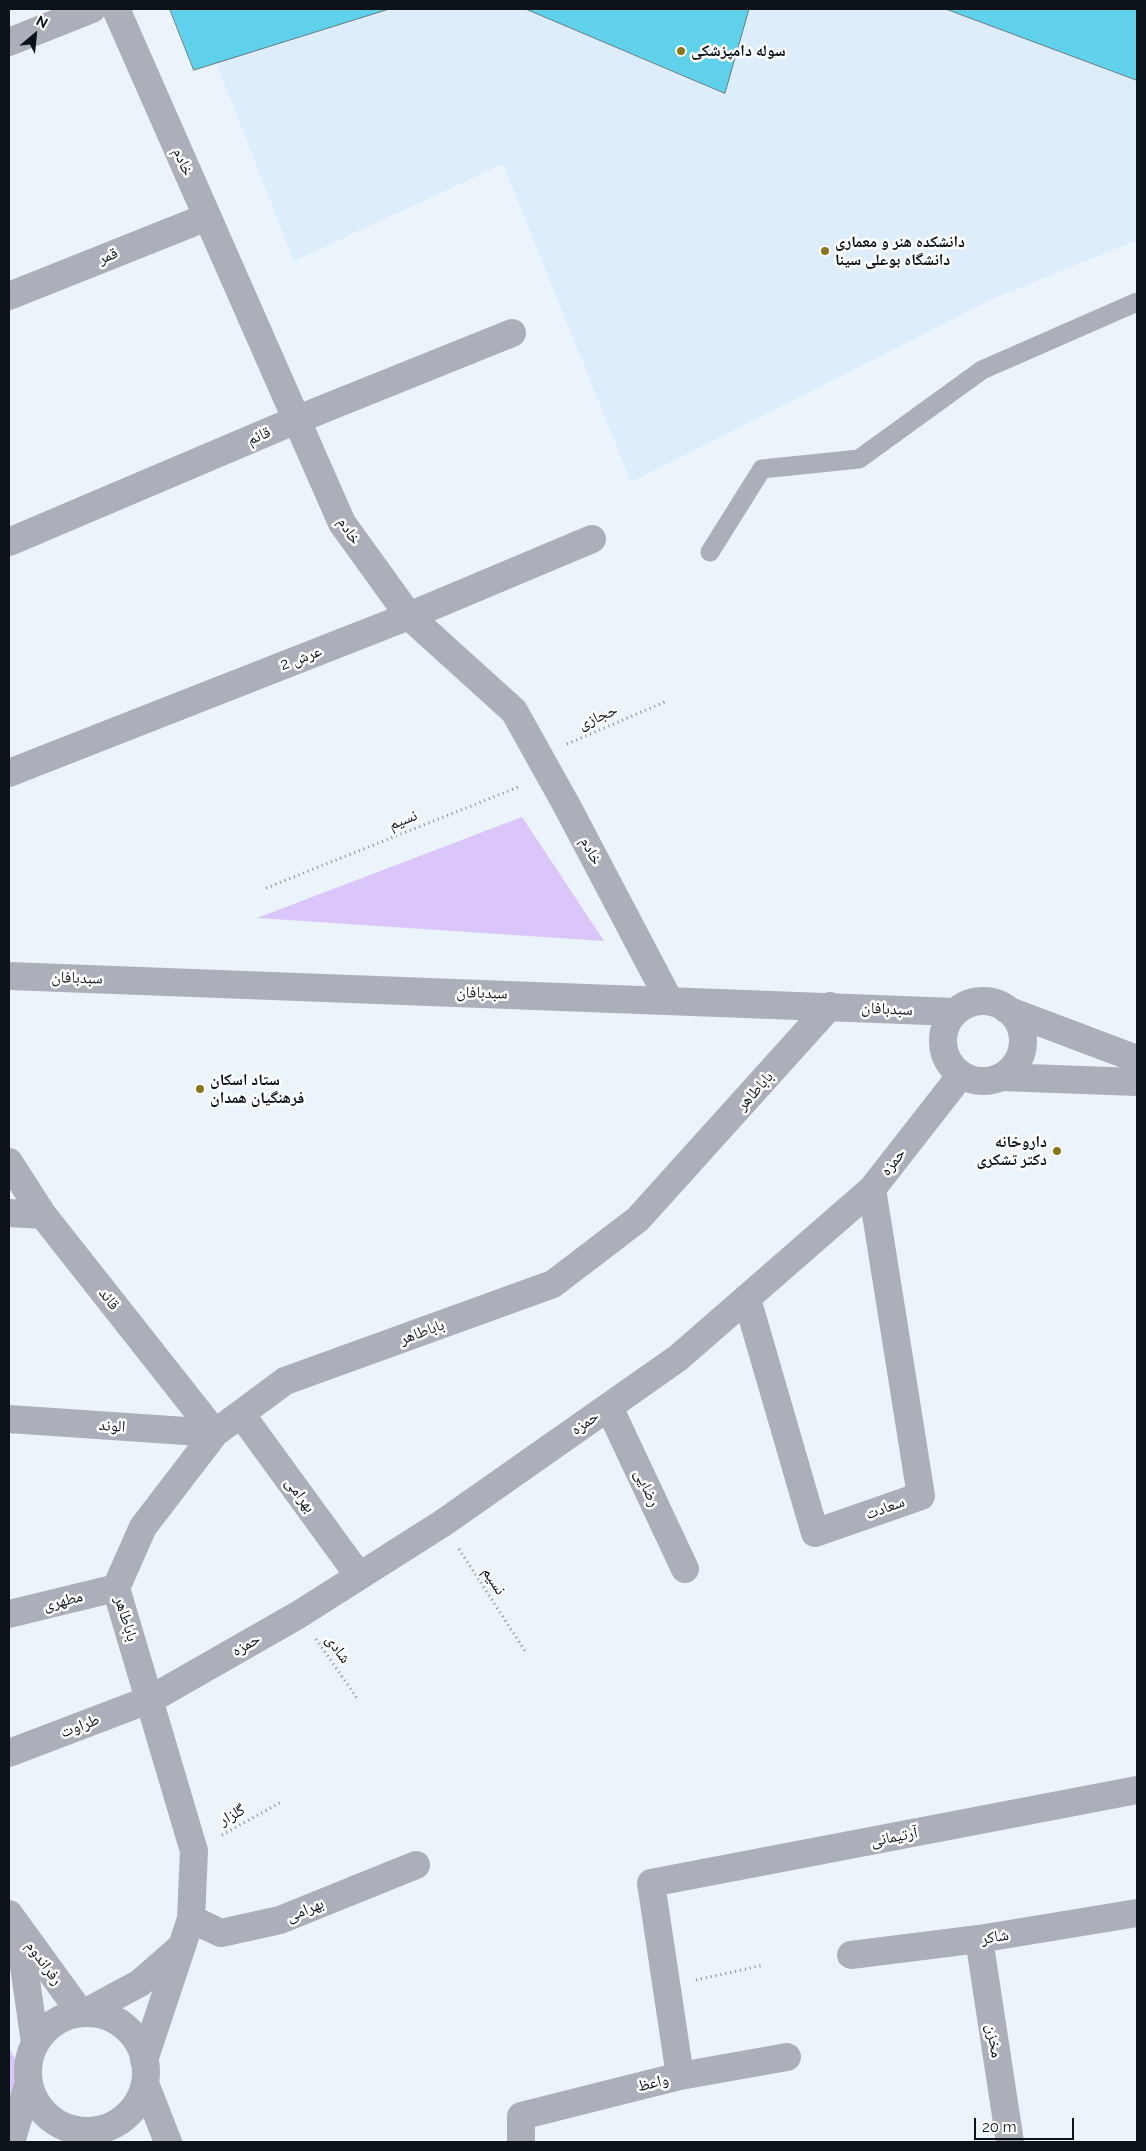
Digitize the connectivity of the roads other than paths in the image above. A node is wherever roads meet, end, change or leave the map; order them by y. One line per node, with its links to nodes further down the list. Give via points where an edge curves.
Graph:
1 (92, 9): 3 (street)
2 (116, 9): 4 (street, خادم)
3 (9, 42)
4 (207, 216): 5 (street, قمر); 8 (street, خادم)
5 (9, 296)
6 (1137, 302): 11 (lane, via 982,370 859,460 762,469)
7 (512, 333): 8 (street, قائم)
8 (296, 420): 10 (street, قائم); 12 (street, خادم, via 342,523)
9 (592, 539): 12 (street, عرش 2)
10 (9, 542)
11 (710, 552)
12 (409, 616): 13 (street, عرش 2); 15 (street, خادم, via 514,711)
13 (9, 772)
14 (9, 976): 15 (street, سبدبافان)
15 (668, 1000): 16 (street, سبدبافان)
16 (830, 1006): 18 (street, سبدبافان); 29 (street, باباطاهر, via 638,1219 553,1284 285,1381)
17 (1007, 1010): 18 (street, via 987,1001 965,1005); 19 (street); 21 (street, via 1017,1020 1023,1045 1020,1058)
18 (955, 1012): 20 (street, via 948,1022 943,1045 949,1062)
19 (1137, 1059)
20 (961, 1075): 21 (street, via 988,1081); 24 (street, حمزه)
21 (1001, 1077): 22 (street)
22 (1137, 1082)
23 (9, 1162): 26 (street, قائد)
24 (872, 1189): 27 (street, حمزه); 27 (street, سعادت, via 921,1496 815,1533)
25 (9, 1213): 26 (street)
26 (43, 1215): 31 (street, قائد)
27 (747, 1299): 28 (street, حمزه, via 678,1358)
28 (609, 1407): 32 (street, رضایی); 33 (street, حمزه, via 443,1523)
29 (241, 1414): 31 (street, باباطاهر); 33 (street, بهرامی)
30 (9, 1419): 31 (street, الوند)
31 (215, 1433): 34 (street, باباطاهر, via 143,1528)
32 (685, 1569)
33 (359, 1576): 36 (street, حمزه, via 298,1615)
34 (116, 1588): 35 (street, مطهری); 36 (street, باباطاهر)
35 (9, 1614)
36 (150, 1699): 37 (street, طراوت); 42 (street, باباطاهر, via 194,1851)
37 (9, 1753)
38 (1137, 1790): 40 (street, آرتیمانی)
39 (416, 1864): 42 (street, بهرامی, via 280,1920 221,1932)
40 (651, 1883): 51 (street, واعظ)
41 (1137, 1913): 44 (street, شاکر)
42 (191, 1919): 45 (street, باباطاهر)
43 (13, 1921): 47 (street, رفراندوم); 48 (street)
44 (978, 1940): 46 (street, شاکر); 57 (street, مخزن)
45 (182, 1946): 47 (street, via 140,1983); 50 (street, باباطاهر)
46 (851, 1956)
47 (83, 2012): 48 (street, via 53,2023); 50 (street, via 114,2017 132,2032)
48 (35, 2043): 52 (street, via 29,2062)
49 (787, 2058): 51 (street)
50 (145, 2073): 53 (street, via 138,2104 124,2119); 55 (street)
51 (680, 2076): 56 (street, واعظ, via 521,2116)
52 (29, 2082): 53 (street, via 33,2097 54,2120); 54 (street)
53 (95, 2136)
54 (11, 2142)
55 (168, 2142)
56 (521, 2142)
57 (1010, 2142)

